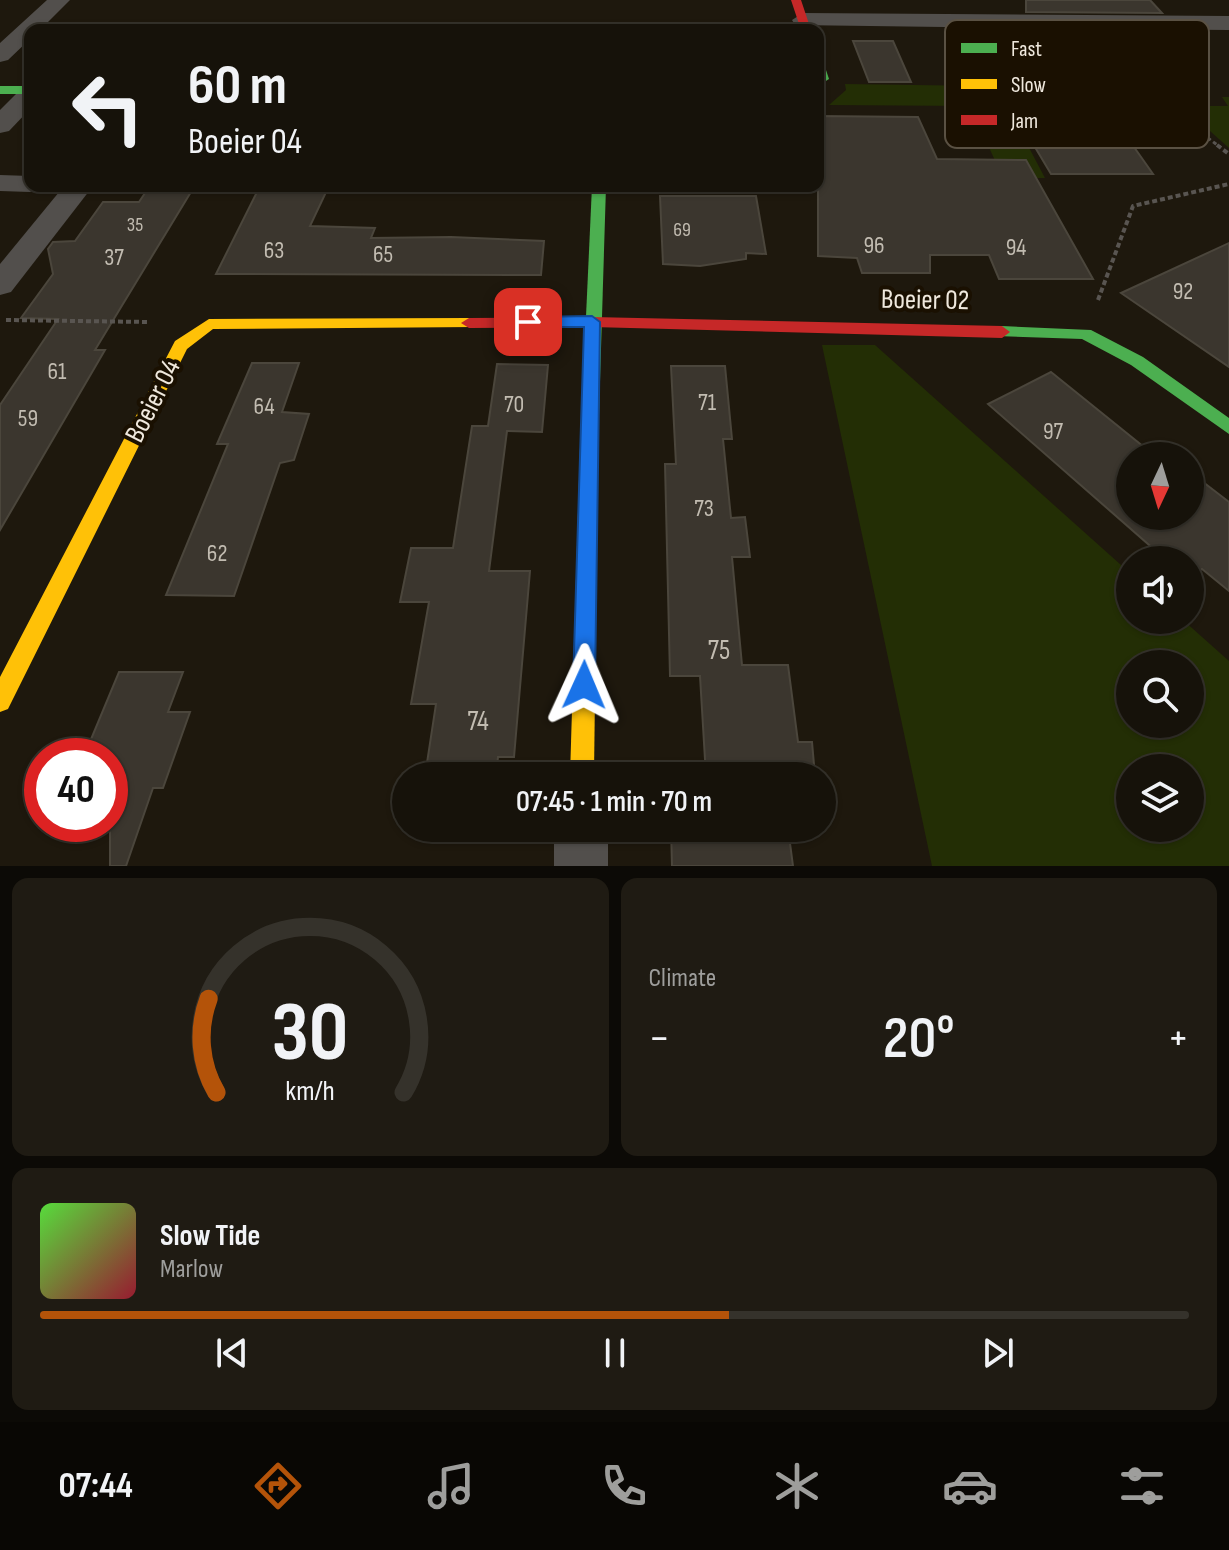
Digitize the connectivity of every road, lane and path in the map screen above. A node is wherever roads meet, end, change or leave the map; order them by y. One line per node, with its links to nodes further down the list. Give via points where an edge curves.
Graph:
1 (59, 0): 6 (street)
2 (802, 17): 3 (street)
3 (1016, 20)
4 (1209, 23): 5 (street)
5 (1229, 23)
6 (33, 24)
7 (24, 33): 8 (street)
8 (0, 55)
9 (0, 90): 10 (street)
10 (24, 92)
11 (24, 99): 12 (street)
12 (0, 125)
13 (1209, 139): 14 (path)
14 (1229, 154)
15 (0, 183): 16 (street)
16 (24, 184)
17 (1229, 184): 24 (path, via 1133,206)
18 (74, 192): 20 (street)
19 (599, 192): 22 (street)
20 (0, 285)
21 (0, 320): 23 (path)
22 (592, 322): 23 (street); 24 (street, Boeier 02); 27 (street)
23 (209, 324): 26 (street, Boeier 04, via 181,345)
24 (1085, 334): 25 (street, Boeier 02, via 1137,361)
25 (1229, 427)
26 (0, 701)
27 (582, 762)
28 (581, 842): 29 (street)
29 (581, 866)

